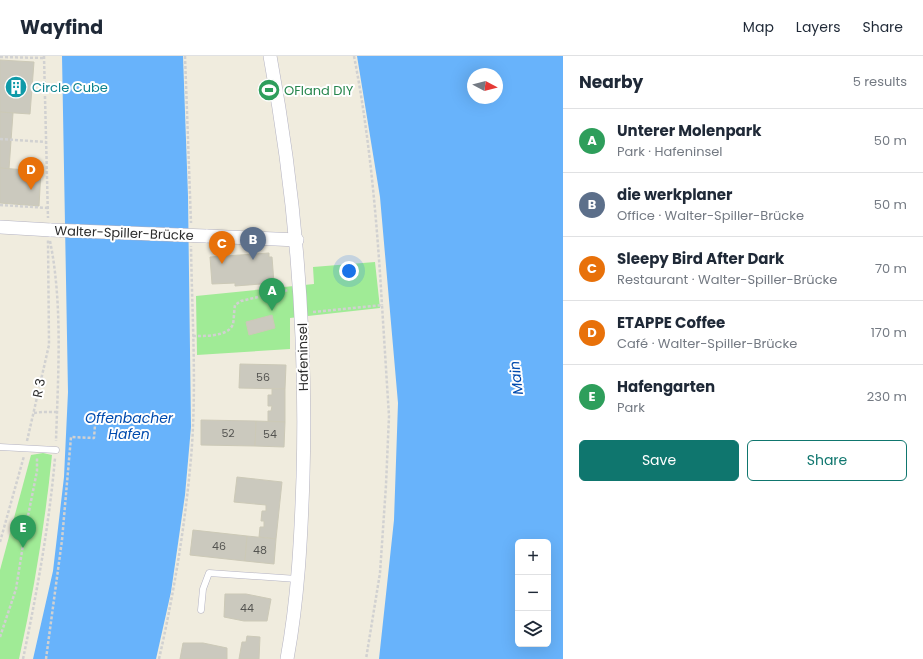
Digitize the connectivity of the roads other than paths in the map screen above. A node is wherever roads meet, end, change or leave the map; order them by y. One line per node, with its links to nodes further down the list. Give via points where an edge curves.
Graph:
1 (270, 56): 3 (street, Hafeninsel)
2 (0, 227): 3 (street, Walter-Spiller-Brücke, bridge)
3 (297, 240): 6 (street, Hafeninsel, via 302,313 304,430)
4 (0, 447): 5 (lane)
5 (56, 450)
6 (297, 579): 7 (lane, via 209,573 203,589); 8 (street, Hafeninsel)
7 (201, 610)
8 (288, 659)

